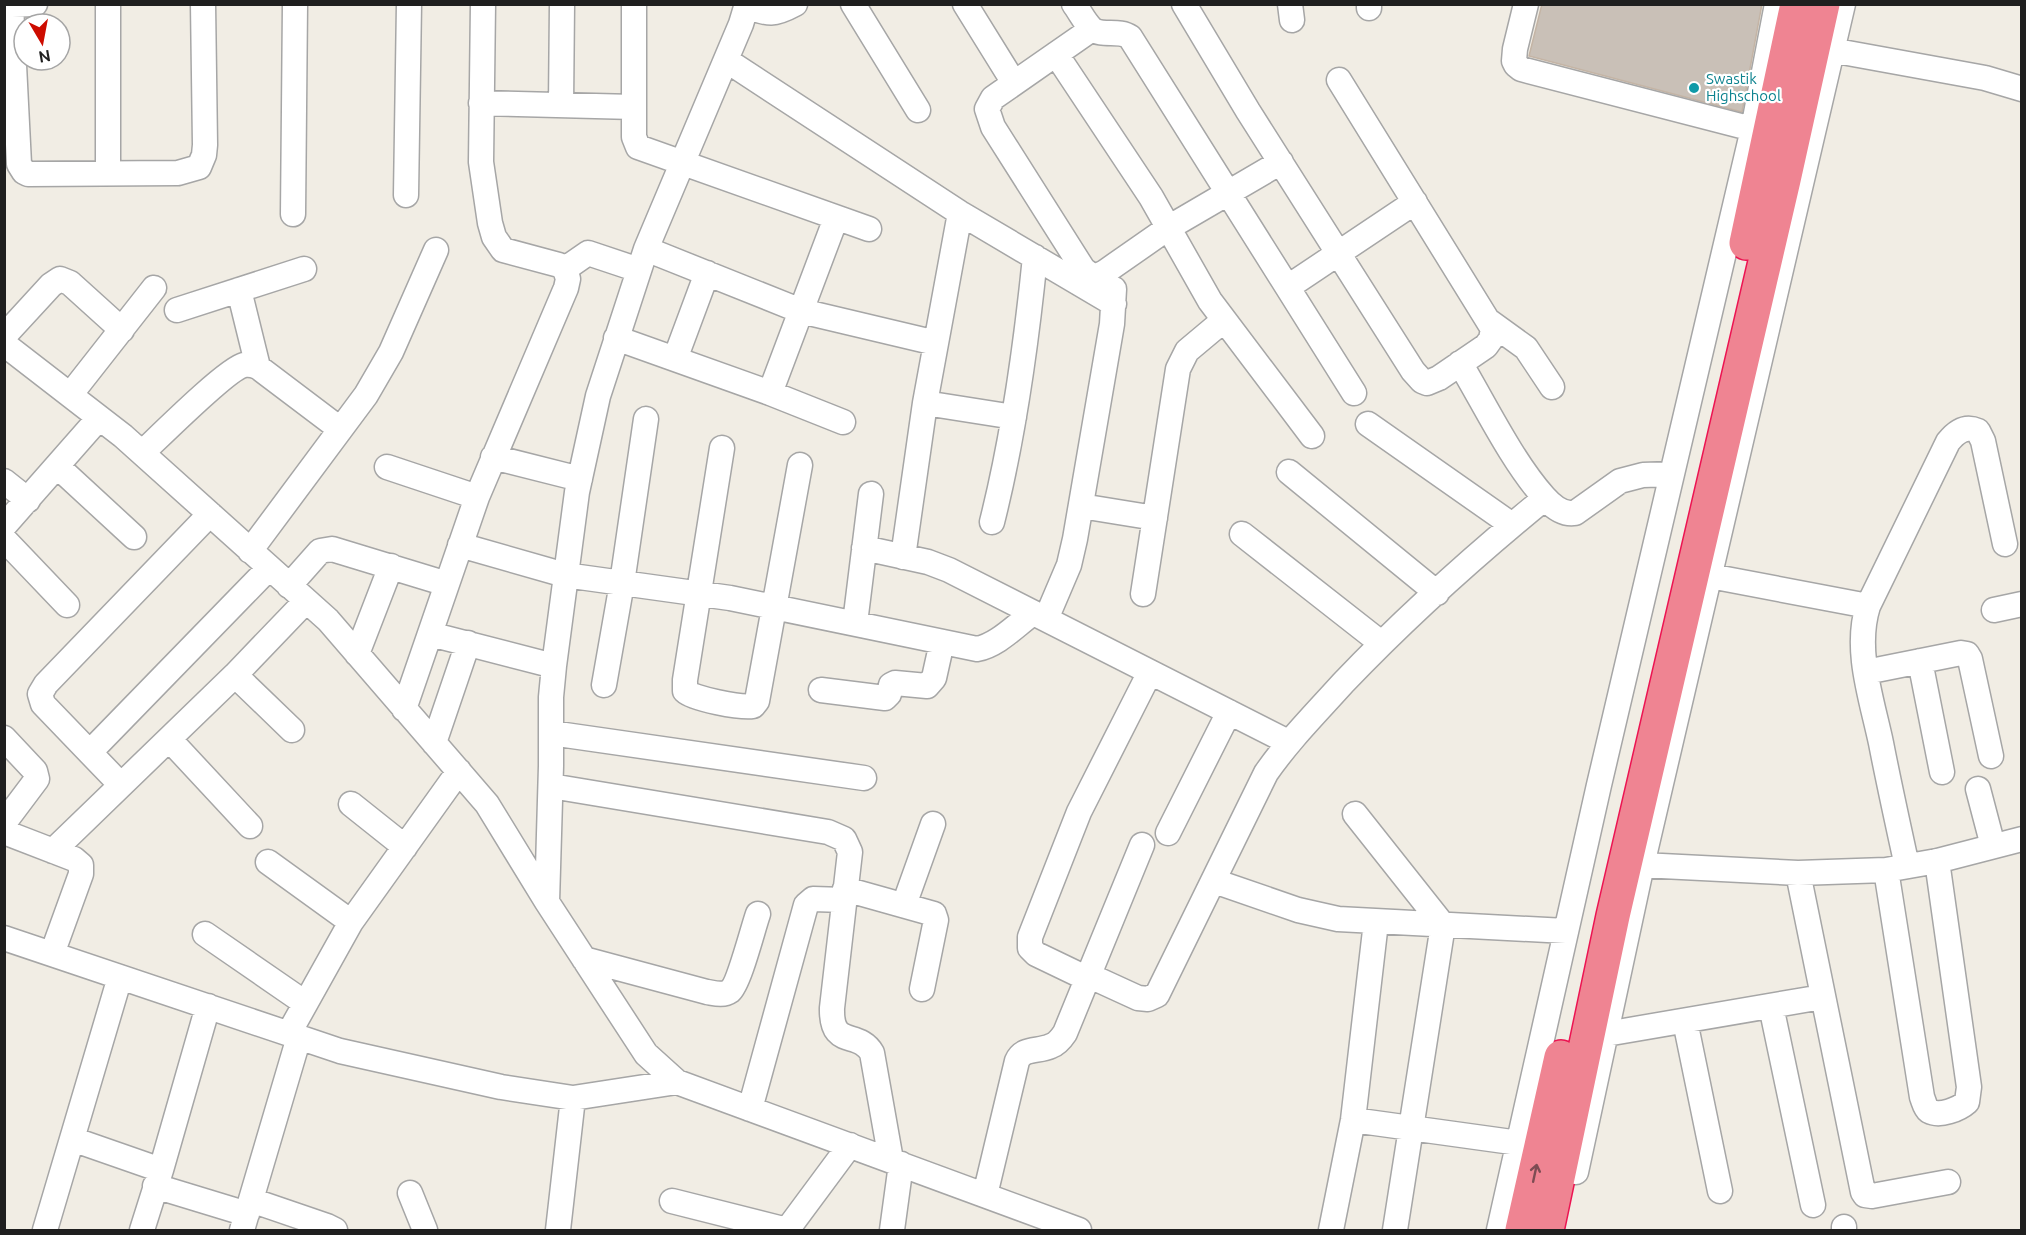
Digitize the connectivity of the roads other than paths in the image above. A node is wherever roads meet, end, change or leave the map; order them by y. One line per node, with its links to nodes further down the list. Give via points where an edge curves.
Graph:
1 (35, 4): 20 (street)
2 (108, 4): 36 (street)
3 (203, 4): 36 (street, via 202,162 199,167 178,173)
4 (295, 4): 41 (street)
5 (409, 4): 38 (street)
6 (483, 4): 29 (street)
7 (562, 4): 30 (street)
8 (634, 4): 31 (street)
9 (795, 4): 21 (street, via 771,14)
10 (853, 4): 32 (street)
11 (965, 4): 27 (street)
12 (1074, 4): 22 (street)
13 (1184, 4): 35 (street)
14 (1526, 4): 33 (street, via 1514,55 1521,69)
15 (1777, 4): 33 (street)
16 (1797, 4): 33 (highway)
17 (1822, 4): 225 (highway, via 1613,916)
18 (1843, 4): 23 (street)
19 (4, 5): 20 (street)
20 (11, 5): 36 (street, via 21,168 28,174)
21 (746, 5): 25 (street)
22 (1092, 29): 24 (street); 37 (street, via 1130,37)
23 (1831, 50): 28 (street, via 1985,78); 112 (street)
24 (1056, 54): 27 (street); 43 (street)
25 (726, 60): 34 (street); 40 (street)
26 (1339, 80): 39 (street)
27 (1014, 83): 49 (street, via 988,104 993,127 1083,269 1098,275)
28 (2022, 89)
29 (481, 103): 30 (street); 50 (street, via 481,162 494,237 503,250)
30 (561, 105): 31 (street)
31 (634, 107): 34 (street, via 635,143 643,150)
32 (918, 110)
33 (1761, 131): 88 (street); 224 (highway, one-way to 33, via 1692,488)
34 (683, 162): 42 (street); 48 (street)
35 (1281, 162): 37 (street); 46 (street)
36 (108, 173)
37 (1228, 192): 43 (street); 53 (street)
38 (406, 195)
39 (1415, 202): 46 (street); 60 (street)
40 (960, 213): 47 (street); 64 (street)
41 (293, 214)
42 (836, 218): 44 (street); 58 (street)
43 (1168, 228): 49 (street); 59 (street)
44 (869, 229)
45 (436, 250): 79 (street, via 391,352)
46 (1338, 254): 53 (street); 67 (street, via 1417,378 1433,381)
47 (1035, 257): 56 (street); 74 (street)
48 (642, 259): 50 (street, via 588,253); 52 (street); 63 (street)
49 (1113, 266): 56 (street)
50 (565, 269): 83 (street, via 566,288)
51 (304, 270): 55 (street)
52 (707, 273): 58 (street); 66 (street)
53 (1288, 287): 71 (street)
54 (154, 288): 61 (street)
55 (239, 290): 57 (street); 68 (street)
56 (1114, 304): 95 (street)
57 (177, 310)
58 (801, 311): 64 (street); 70 (street)
59 (1224, 320): 80 (street); 97 (street, via 1187,351 1178,369)
60 (1490, 322): 67 (street, via 1493,334 1486,346); 69 (street, via 1526,348)
61 (122, 330): 62 (street, via 60,279); 72 (street)
62 (4, 336)
63 (616, 338): 66 (street); 89 (street, via 598,396)
64 (936, 343): 73 (street)
65 (4, 344): 72 (street)
66 (675, 359): 70 (street)
67 (1460, 363): 93 (street, via 1521,466)
68 (258, 367): 79 (street); 82 (street, via 250,364 236,368)
69 (1552, 387)
70 (770, 393): 77 (street)
71 (1354, 393)
72 (70, 395): 75 (street)
73 (925, 403): 74 (street); 108 (street)
74 (1014, 417): 98 (street)
75 (99, 418): 82 (street); 85 (street)
76 (646, 419): 113 (street)
77 (843, 422)
78 (1368, 424): 99 (street)
79 (340, 429): 107 (street)
80 (1312, 436)
81 (722, 448): 117 (street)
82 (142, 453): 96 (street)
83 (493, 457): 89 (street); 92 (street)
84 (800, 465): 122 (street)
85 (57, 466): 94 (street); 102 (street)
86 (387, 467): 92 (street)
87 (1289, 472): 115 (street)
88 (1672, 474): 93 (street, via 1629,477 1569,514); 179 (street)
89 (580, 479): 111 (street)
90 (4, 481): 94 (street)
91 (871, 494): 106 (street)
92 (477, 497): 105 (street)
93 (1545, 498): 99 (street)
94 (28, 500): 100 (street)
95 (1081, 506): 97 (street); 124 (street, via 1069,565)
96 (210, 514): 107 (street); 146 (street, via 40,694 43,704)
97 (1155, 518): 118 (street)
98 (992, 522)
99 (1512, 525): 115 (street)
100 (4, 526)
101 (1242, 534): 129 (street)
102 (134, 537)
103 (4, 539): 120 (street)
104 (2005, 544): 121 (street, via 1983,441 1978,431 1963,429 1948,442)
105 (460, 545): 111 (street); 114 (street)
106 (864, 548): 108 (street); 125 (street)
107 (250, 550): 110 (street)
108 (903, 557): 124 (street, via 949,570)
109 (391, 566): 114 (street); 116 (street, via 326,549 313,558); 130 (street)
110 (269, 568): 116 (street); 146 (street)
111 (565, 576): 113 (street); 132 (street)
112 (1710, 576): 121 (street); 168 (street)
113 (622, 583): 117 (street); 136 (street)
114 (447, 584): 126 (street)
115 (1437, 592): 129 (street)
116 (298, 593): 130 (street); 135 (street)
117 (699, 594): 122 (street); 122 (street, via 685,691 744,706 757,700)
118 (1143, 594)
119 (2022, 604): 123 (street)
120 (67, 605)
121 (1868, 606): 134 (street, via 1862,633)
122 (774, 607): 125 (street)
123 (1994, 610)
124 (1040, 616): 127 (street, via 985,647); 133 (street)
125 (855, 623): 127 (street)
126 (430, 634): 128 (street); 138 (street)
127 (942, 642): 137 (street, via 934,678 927,686 895,683 885,698)
128 (468, 644): 132 (street); 144 (street)
129 (1381, 644): 145 (street)
130 (357, 654): 138 (street)
131 (1920, 661): 134 (street); 147 (street, via 1961,653 1969,656); 149 (street)
132 (554, 666): 141 (street)
133 (1150, 672): 139 (street); 185 (street, via 1078,812 1030,937 1030,948 1036,954)
134 (1866, 672): 169 (street)
135 (235, 675): 140 (street); 143 (street)
136 (604, 685)
137 (821, 690)
138 (404, 709): 144 (street)
139 (1229, 712): 145 (street); 160 (street)
140 (292, 730)
141 (551, 733): 150 (street); 152 (street)
142 (4, 738): 156 (street, via 35,771 37,779)
143 (169, 739): 151 (street); 158 (street)
144 (434, 742): 148 (street)
145 (1288, 742): 171 (street, via 1266,773)
146 (90, 752): 151 (street)
147 (1991, 756)
148 (459, 771): 164 (street); 173 (street, via 487,804)
149 (1942, 772)
150 (864, 778)
151 (120, 784): 165 (street)
152 (551, 786): 172 (street, via 828,832 848,844); 173 (street)
153 (1978, 789): 163 (street)
154 (351, 804): 164 (street)
155 (1355, 814): 178 (street)
156 (4, 823)
157 (933, 824): 174 (street)
158 (250, 826)
159 (4, 832): 165 (street)
160 (1168, 833)
161 (2022, 839): 163 (street)
162 (1142, 845): 185 (street)
163 (1993, 846): 166 (street)
164 (405, 847): 176 (street)
165 (53, 851): 182 (street, via 78,862 81,869)
166 (1937, 861): 169 (street); 169 (street, via 1969,1087 1967,1102 1962,1107 1939,1113 1928,1110 1922,1097)
167 (268, 862): 176 (street)
168 (1642, 865): 170 (street); 192 (street)
169 (1896, 868): 170 (street)
170 (1798, 873): 187 (street)
171 (1214, 881): 177 (street, via 1308,912); 185 (street, via 1157,995 1138,998)
172 (845, 895): 174 (street); 196 (street, via 813,899 806,905); 202 (street, via 832,1025 839,1034 863,1044 872,1053)
173 (547, 902): 183 (street)
174 (904, 905): 186 (street, via 936,917)
175 (758, 914): 183 (street, via 735,985 725,993 707,992)
176 (351, 922): 188 (street)
177 (1376, 922): 178 (street); 197 (street)
178 (1443, 925): 179 (street); 198 (street)
179 (1566, 931): 200 (street)
180 (205, 934): 188 (street)
181 (4, 938): 182 (street)
182 (52, 954): 184 (street)
183 (584, 959): 194 (street, via 646,1054)
184 (120, 977): 189 (street); 199 (street)
185 (1089, 977): 207 (street, via 1059,1041 1020,1055)
186 (922, 989)
187 (1822, 996): 190 (street); 204 (street, via 1863,1192 1872,1196)
188 (305, 1003): 193 (street)
189 (208, 1006): 193 (street); 203 (street)
190 (1771, 1006): 191 (street); 210 (street)
191 (1685, 1021): 192 (street); 205 (street)
192 (1606, 1034): 226 (street)
193 (294, 1035): 195 (street, via 340,1051 501,1087); 211 (street)
194 (677, 1082): 195 (street); 196 (street)
195 (573, 1098): 216 (street)
196 (750, 1109): 201 (street)
197 (1353, 1120): 198 (street); 221 (street)
198 (1411, 1128): 200 (street); 222 (street)
199 (72, 1139): 203 (street); 212 (street)
200 (1519, 1143): 223 (street)
201 (850, 1145): 202 (street); 217 (street)
202 (896, 1162): 207 (street); 218 (street)
203 (158, 1178): 211 (street); 213 (street)
204 (1948, 1182)
205 (1720, 1191)
206 (410, 1193): 215 (street)
207 (984, 1195): 209 (street)
208 (672, 1201): 217 (street)
209 (1008, 1204): 219 (street); 220 (street)
210 (1813, 1205)
211 (247, 1215): 214 (street)
212 (45, 1230)
213 (142, 1230)
214 (335, 1230)
215 (425, 1230)
216 (558, 1230)
217 (787, 1230)
218 (892, 1230)
219 (1026, 1230)
220 (1079, 1230)
221 (1331, 1230)
222 (1395, 1230)
223 (1499, 1230)
224 (1522, 1230)
225 (1547, 1230)
226 (1563, 1230)

